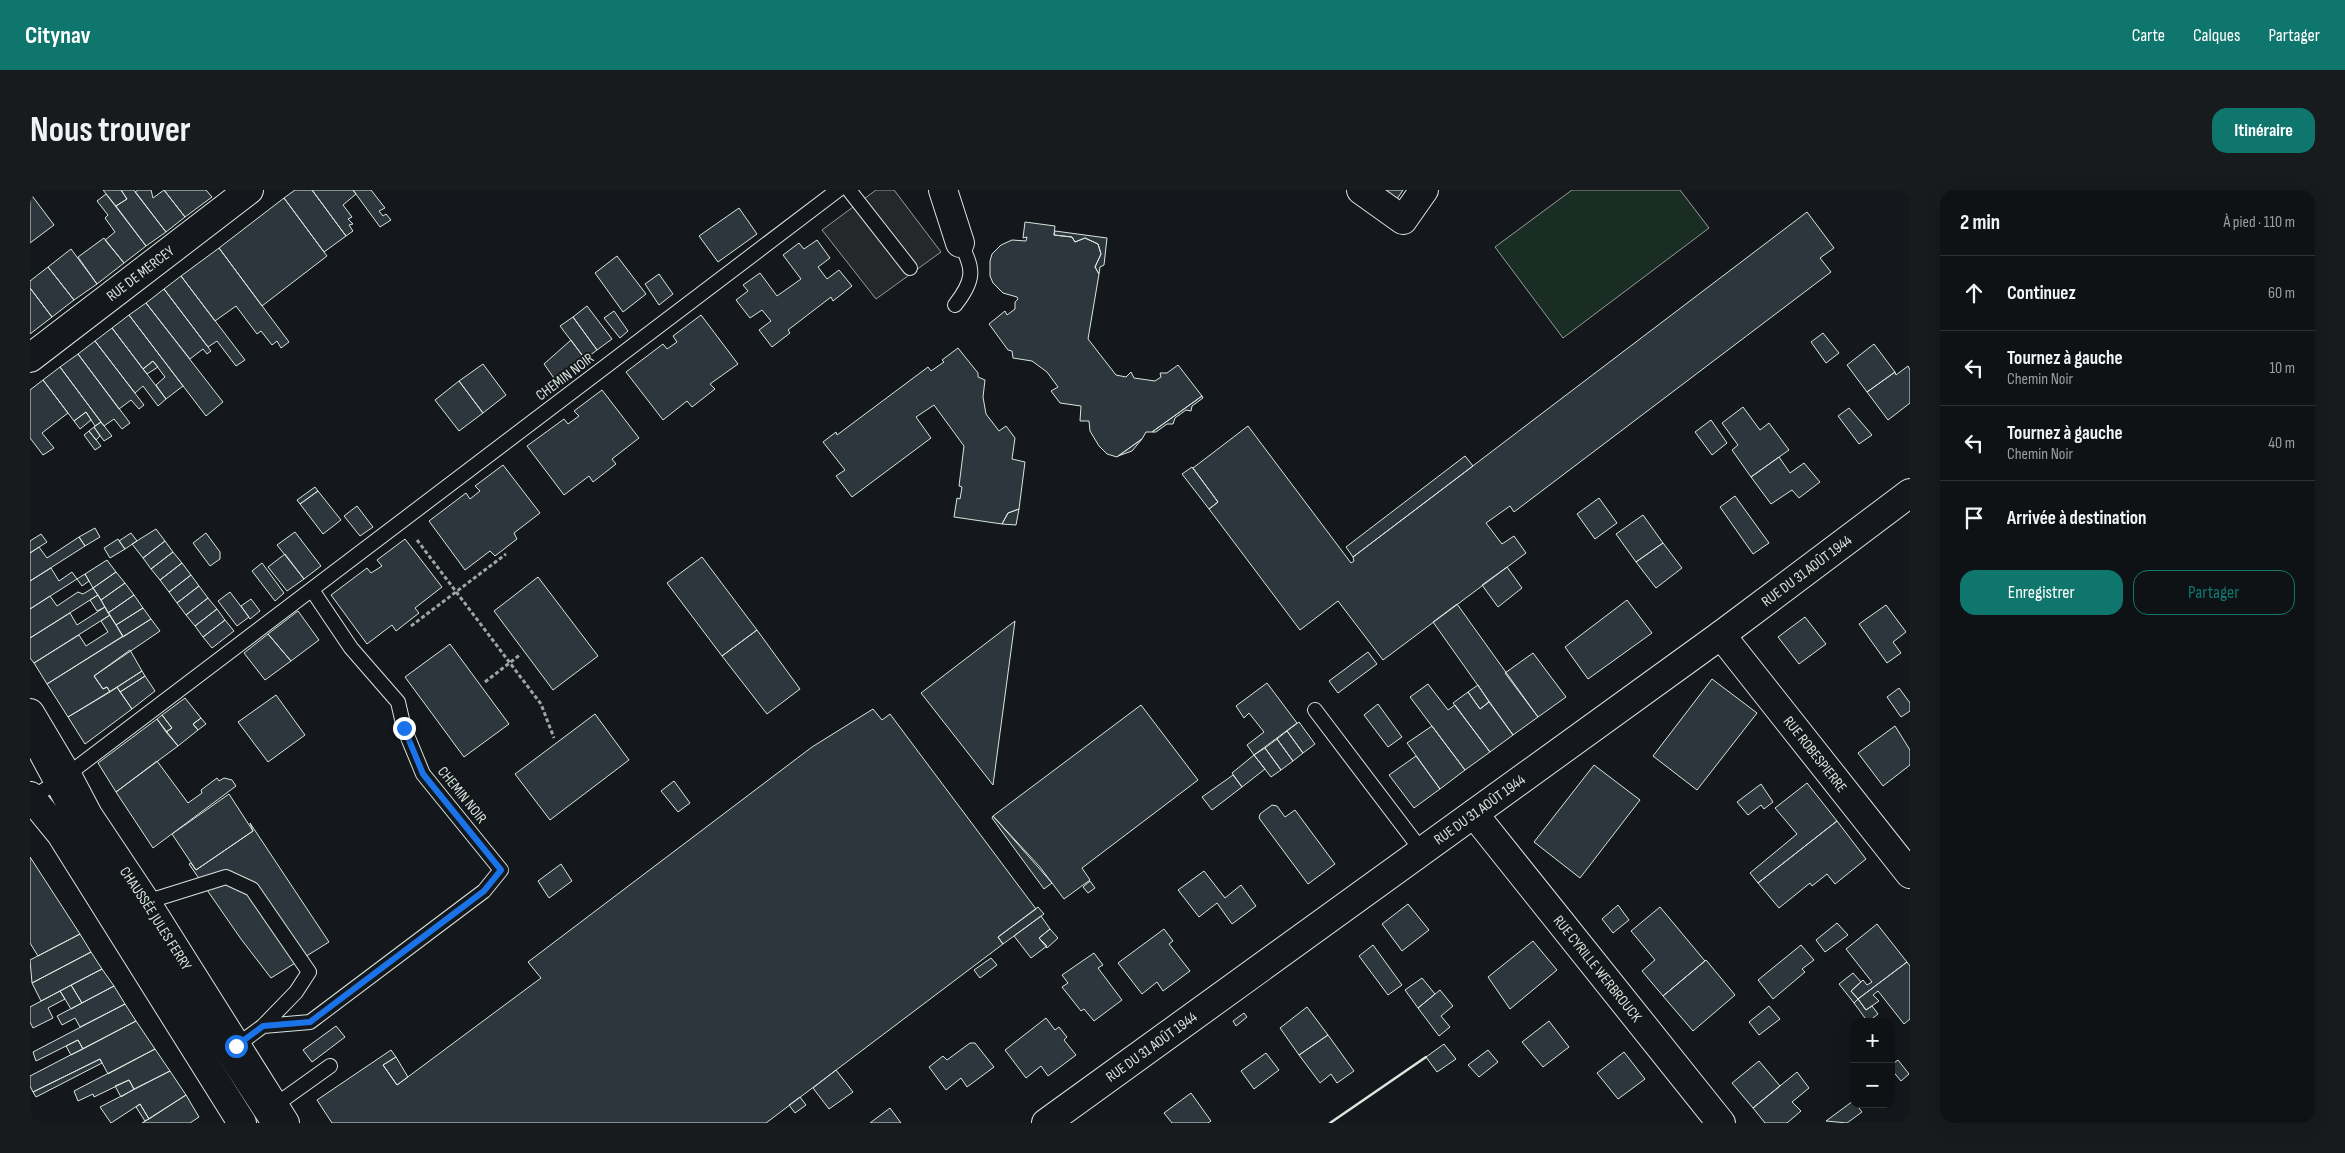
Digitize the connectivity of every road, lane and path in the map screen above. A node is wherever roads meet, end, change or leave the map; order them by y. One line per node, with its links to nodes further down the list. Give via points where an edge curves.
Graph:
1 (249, 190): 10 (street, RUE DE MERCEY)
2 (838, 190): 12 (lane, CHEMIN NOIR)
3 (849, 190): 8 (lane)
4 (943, 190): 7 (street)
5 (1361, 190): 6 (street, via 1404,220)
6 (1424, 190)
7 (960, 243): 9 (lane, via 970,260 971,275 965,293)
8 (910, 268)
9 (955, 305)
10 (30, 358)
11 (1910, 493): 17 (street, RUE DU 31 AOÛT 1944)
12 (402, 521): 14 (lane, CHEMIN NOIR); 15 (path)
13 (506, 554): 15 (path)
14 (312, 590): 25 (lane, CHEMIN NOIR); 30 (lane, CHEMIN NOIR, via 351,648 398,702 404,728 423,774 501,870 484,891 310,1022)
15 (456, 592): 16 (path); 19 (path)
16 (411, 626)
17 (1721, 635): 26 (street, RUE DU 31 AOÛT 1944); 28 (street, RUE ROBESPIERRE)
18 (521, 654): 19 (path)
19 (510, 663): 20 (path); 23 (path, via 541,704)
20 (485, 682)
21 (1314, 710): 27 (lane)
22 (30, 714): 25 (street, CHAUSSÉE JULES FERRY)
23 (554, 738)
24 (30, 743): 25 (lane)
25 (45, 788): 29 (street, CHAUSSÉE JULES FERRY, via 88,816); 33 (lane); 34 (street, CHAUSSÉE JULES FERRY, via 61,834)
26 (1474, 814): 27 (street, RUE DU 31 AOÛT 1944); 36 (street, RUE CYRILLE WERBROUCK)
27 (1422, 851): 35 (street, RUE DU 31 AOÛT 1944)
28 (1910, 874)
29 (146, 902): 30 (lane, via 226,877 252,889 308,972 296,992); 31 (street, CHAUSSÉE JULES FERRY)
30 (263, 1026): 31 (lane)
31 (236, 1046): 33 (street, CHAUSSÉE JULES FERRY)
32 (330, 1066): 33 (lane)
33 (276, 1117)
34 (242, 1123)
35 (1046, 1123)
36 (1721, 1123)

